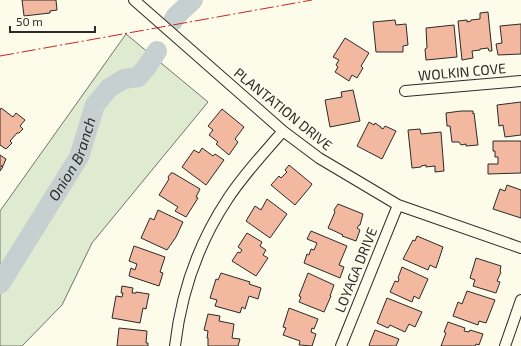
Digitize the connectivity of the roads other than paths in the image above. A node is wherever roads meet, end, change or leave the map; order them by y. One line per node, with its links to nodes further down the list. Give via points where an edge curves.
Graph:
1 (134, 0): 4 (street, PLANTATION DRIVE)
2 (521, 81): 3 (street, WOLKIN COVE)
3 (405, 91)
4 (283, 131): 5 (street, PLANTATION DRIVE, via 319,158); 8 (street, via 227,200 208,232 195,262 183,302)
5 (398, 205): 6 (street, PLANTATION DRIVE); 9 (street, LOYAGA DRIVE)
6 (521, 248)
7 (521, 300): 10 (street)
8 (175, 346)
9 (340, 346)
10 (505, 346)

